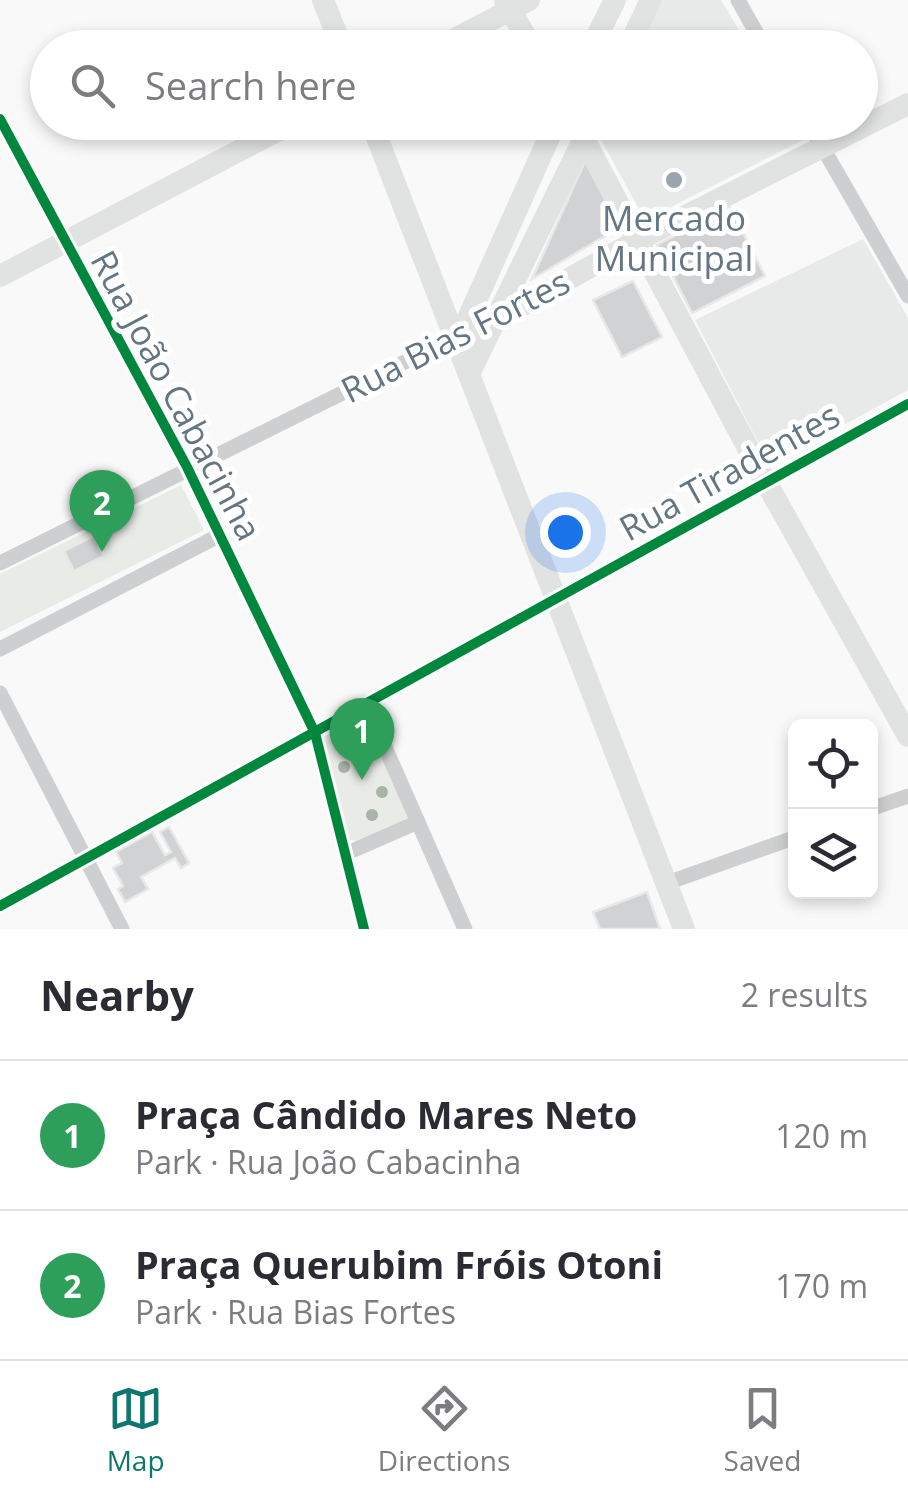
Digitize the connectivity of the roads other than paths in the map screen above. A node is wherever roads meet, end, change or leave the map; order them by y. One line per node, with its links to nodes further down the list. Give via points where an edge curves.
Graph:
1 (323, 0): 6 (main road)
2 (615, 0): 9 (main road)
3 (650, 0): 10 (main road)
4 (738, 0): 11 (street)
5 (515, 3): 7 (main road); 8 (main road)
6 (335, 30)
7 (469, 30)
8 (525, 30)
9 (601, 30)
10 (636, 30)
11 (755, 30)
12 (908, 104): 13 (main road, Rua Bias Fortes)
13 (878, 119)
14 (0, 120): 24 (street, Rua João Cabacinha)
15 (260, 140): 24 (main road)
16 (378, 140): 28 (main road)
17 (548, 140): 28 (main road)
18 (577, 140): 27 (main road)
19 (589, 140): 23 (main road)
20 (818, 140): 22 (street)
21 (836, 140): 22 (main road, Rua Bias Fortes)
22 (822, 147): 23 (main road, Rua Bias Fortes); 26 (street)
23 (638, 240): 27 (main road, Rua Bias Fortes); 32 (main road)
24 (66, 242): 25 (main road); 31 (street, Rua João Cabacinha)
25 (0, 276)
26 (908, 296)
27 (494, 321): 28 (main road, Rua Bias Fortes); 29 (main road)
28 (458, 335): 29 (main road); 31 (street, Rua Bias Fortes)
29 (469, 374): 35 (main road)
30 (908, 404): 32 (street, Rua Tiradentes)
31 (187, 468): 33 (street, Rua João Cabacinha); 34 (street, Rua Bias Fortes)
32 (766, 482): 35 (street, Rua Tiradentes); 40 (main road)
33 (220, 535): 36 (street); 39 (street, Rua João Cabacinha)
34 (0, 563)
35 (555, 598): 38 (street, Rua Tiradentes); 47 (main road)
36 (0, 648)
37 (0, 693): 46 (street)
38 (366, 704): 39 (street, Rua Tiradentes); 43 (street)
39 (314, 733): 45 (street, Rua João Cabacinha); 46 (street, Rua Tiradentes)
40 (908, 736)
41 (908, 796): 42 (street)
42 (873, 809)
43 (418, 822): 45 (street); 51 (street)
44 (788, 840): 47 (street)
45 (346, 854): 50 (street, Rua João Cabacinha)
46 (86, 858): 48 (street, Rua Tiradentes); 49 (street)
47 (667, 884): 52 (main road)
48 (0, 906)
49 (122, 929)
50 (364, 929)
51 (465, 929)
52 (684, 929)

